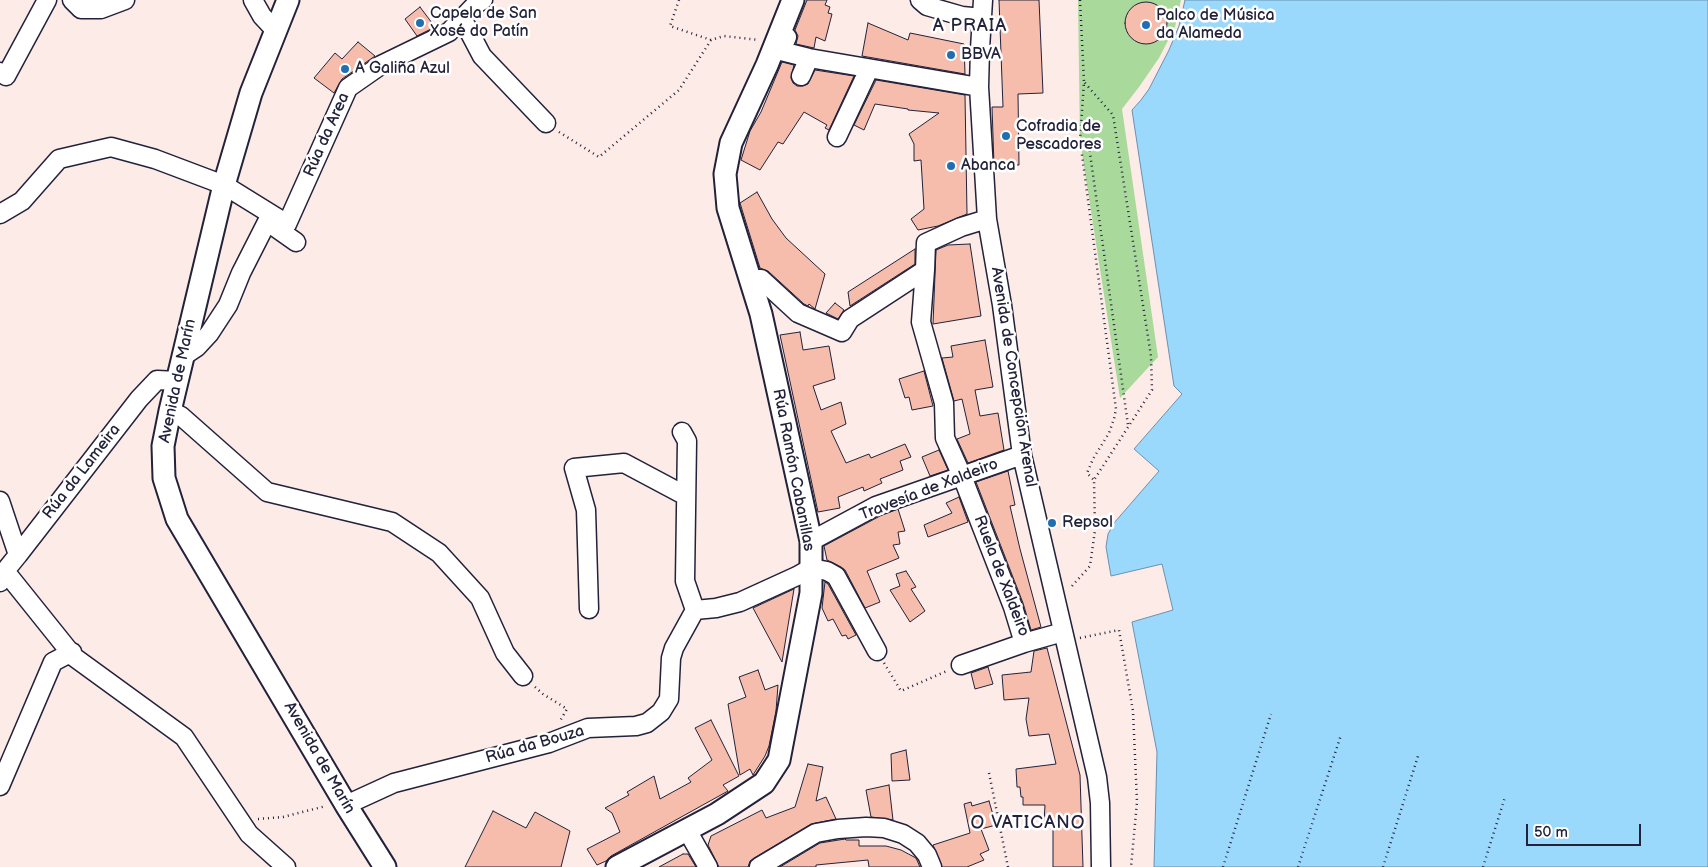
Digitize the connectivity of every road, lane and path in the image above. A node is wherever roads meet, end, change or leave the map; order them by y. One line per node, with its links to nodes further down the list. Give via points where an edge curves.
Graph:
1 (47, 0): 19 (street, via 6,76)
2 (72, 0): 3 (street, via 81,9 101,9)
3 (125, 0)
4 (253, 0): 14 (street)
5 (288, 0): 14 (main road, Avenida de Marín)
6 (679, 0): 16 (path, via 670,26)
7 (792, 0): 15 (main road, Rúa Ramón Cabanillas)
8 (920, 0): 13 (street, via 927,6)
9 (983, 0): 13 (street, Avenida de Concepción Arenal)
10 (1080, 0): 21 (path)
11 (477, 1): 12 (street, Rúa da Area)
12 (462, 18): 23 (street, via 482,56); 28 (street, Rúa da Area, via 449,32 381,65 348,88 287,224)
13 (982, 18): 22 (street, Avenida de Concepción Arenal)
14 (276, 31): 26 (main road, Avenida de Marín, via 251,93)
15 (778, 34): 16 (path, via 768,29 763,41 724,36); 17 (street, via 787,37 781,51); 32 (main road, Rúa Ramón Cabanillas, via 731,143 725,174 728,208)
16 (710, 40): 23 (path, via 679,90 599,157)
17 (808, 58): 18 (street); 20 (street)
18 (869, 69): 22 (street); 24 (street)
19 (0, 72)
20 (801, 76)
21 (1084, 82): 25 (path); 36 (path, via 1113,115 1152,356 1152,390)
22 (980, 87): 29 (street, Avenida de Concepción Arenal)
23 (546, 123)
24 (837, 137)
25 (1080, 140): 36 (path, via 1088,139); 40 (path, via 1116,408 1109,433 1087,473)
26 (224, 185): 27 (street, Rúa da Area, via 155,159 111,147 59,159 22,201); 28 (street, Rúa da Area); 33 (main road, Avenida de Marín)
27 (0, 214)
28 (269, 217): 30 (street); 33 (street, via 228,305 209,334)
29 (987, 219): 31 (street, Ruela de Xaldeiro, via 961,226 926,242); 38 (street, Avenida de Concepción Arenal)
30 (296, 242)
31 (925, 270): 32 (street, via 850,319 842,332 798,313 761,279); 39 (street, Ruela de Xaldeiro, via 921,322 944,403 945,438)
32 (751, 279): 43 (main road, Rúa Ramón Cabanillas)
33 (182, 358): 34 (main road, Avenida de Marín)
34 (177, 381): 35 (main road, Avenida de Marín); 44 (street, Rúa da Lameira, via 158,380 139,399)
35 (170, 411): 56 (street, via 181,416 267,492 392,522 439,554 480,598 505,653); 64 (main road, Avenida de Marín, via 163,446 164,478 177,519)
36 (1129, 426): 40 (path)
37 (682, 432): 41 (street, via 687,441)
38 (1022, 455): 39 (street, Travesía de Xaldeiro); 50 (street, Avenida de Concepción Arenal)
39 (962, 476): 43 (street, Travesía de Xaldeiro, via 876,506); 52 (street, Ruela de Xaldeiro)
40 (1094, 480): 47 (path, via 1095,530 1090,566)
41 (686, 496): 48 (street, via 624,463 574,468 586,510); 49 (street, via 685,581)
42 (0, 501): 44 (street)
43 (811, 541): 45 (main road, Rúa Ramón Cabanillas)
44 (18, 555): 46 (street, Rúa da Lameira)
45 (811, 568): 49 (street, via 740,602); 53 (street, via 836,576); 66 (main road, Rúa Ramón Cabanillas, via 811,593 779,760 764,783)
46 (3, 577): 54 (street)
47 (1072, 586)
48 (589, 609)
49 (695, 610): 59 (street, Rúa da Bouza, via 674,648 669,699 656,717 636,726 588,728)
50 (1064, 632): 52 (street, Ruela de Xaldeiro); 74 (street, Avenida de Concepción Arenal, via 1097,777)
51 (1084, 637): 75 (path, via 1119,630 1133,711 1137,802)
52 (1024, 643): 55 (street)
53 (877, 651): 55 (path, via 901,691)
54 (72, 652): 62 (street, via 53,662); 65 (street, via 74,657 184,737)
55 (961, 665)
56 (523, 676): 59 (path, via 567,709)
57 (1271, 714): 76 (path)
58 (1341, 734): 77 (path)
59 (549, 743): 64 (street, Rúa da Bouza, via 394,783)
60 (1418, 756): 78 (path)
61 (989, 774): 73 (path)
62 (0, 786)
63 (1505, 797): 79 (path)
64 (346, 805): 65 (path, via 326,806 283,817); 68 (main road, Avenida de Marín)
65 (239, 820): 67 (street, via 249,834)
66 (687, 830): 69 (main road, Rúa Ramón Cabanillas); 70 (street)
67 (286, 867)
68 (386, 867)
69 (617, 867)
70 (708, 867)
71 (759, 867): 72 (street, via 816,833 866,827 903,834 917,843)
72 (932, 867)
73 (1008, 867)
74 (1101, 867)
75 (1132, 867)
76 (1223, 867)
77 (1298, 867)
78 (1383, 867)
79 (1482, 867)

